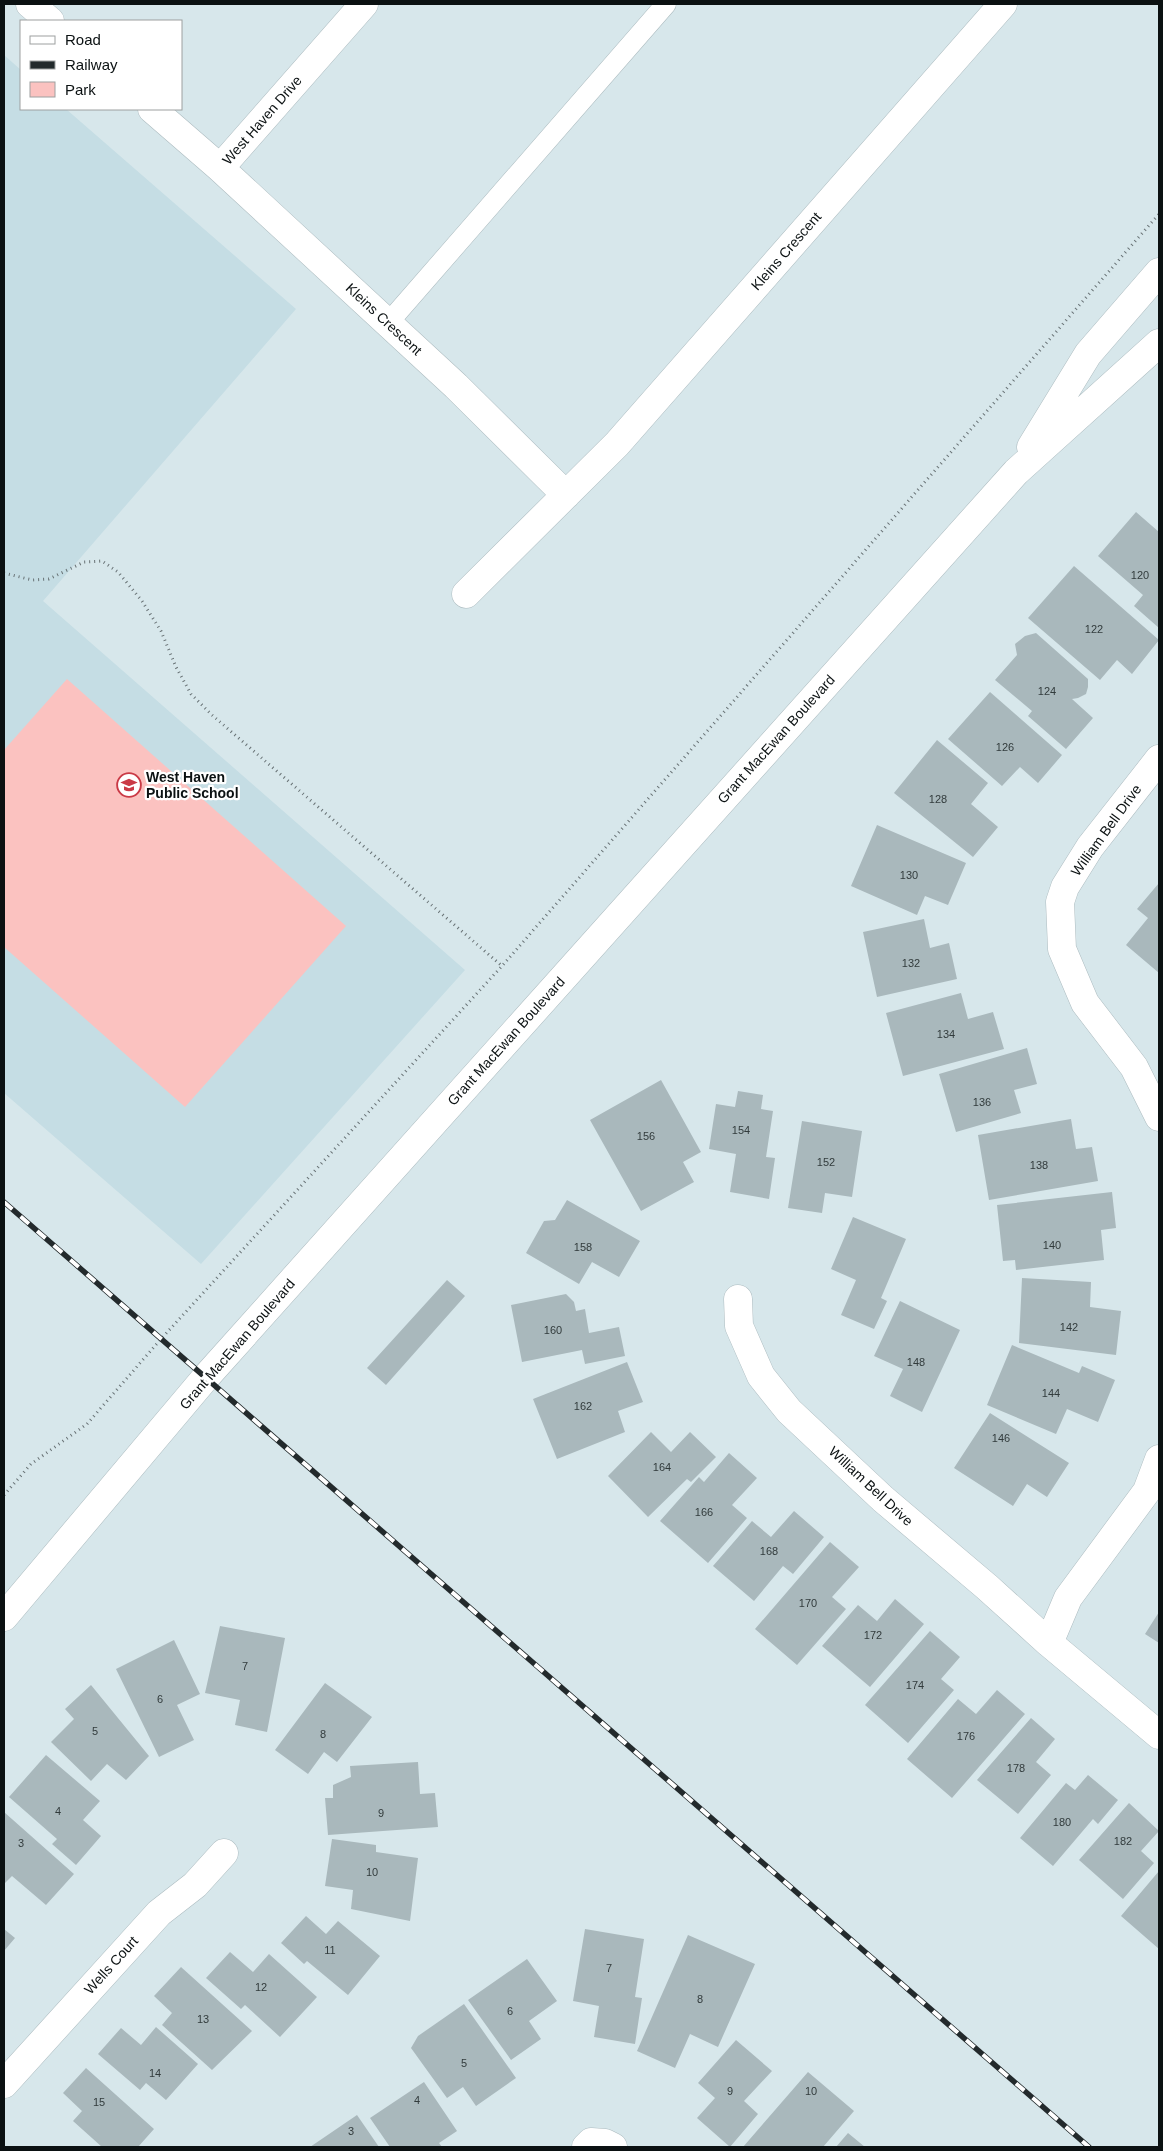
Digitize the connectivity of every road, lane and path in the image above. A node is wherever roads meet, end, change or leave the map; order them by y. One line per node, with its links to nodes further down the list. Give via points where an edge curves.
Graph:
1 (30, 4): 5 (street)
2 (364, 4): 7 (street, West Haven Drive)
3 (666, 4): 10 (lane)
4 (1003, 4): 13 (street, Kleins Crescent, via 617,444)
5 (49, 20)
6 (153, 110): 7 (street, West Haven Drive)
7 (220, 168): 10 (street, Kleins Crescent)
8 (1159, 214): 17 (path)
9 (1159, 272): 12 (street, Grant MacEwan Boulevard, via 1088,354)
10 (389, 322): 13 (street, Kleins Crescent)
11 (1159, 344): 12 (street, Grant MacEwan Boulevard)
12 (1016, 472): 22 (street, Grant MacEwan Boulevard, via 213,1370)
13 (566, 495): 15 (street, Kleins Crescent)
14 (4, 573): 17 (path, via 32,580 49,579 92,560 102,561 118,572 161,631 191,694 212,716)
15 (466, 594)
16 (1159, 759): 18 (street, William Bell Drive, via 1090,846 1065,887 1060,902 1062,950 1085,1003 1134,1067)
17 (502, 966): 21 (path, via 86,1424 31,1464)
18 (1159, 1117)
19 (738, 1299): 23 (street, William Bell Drive, via 739,1326 761,1376 789,1411 883,1499)
20 (1159, 1459): 23 (street, via 1147,1491 1068,1598)
21 (4, 1495)
22 (4, 1617)
23 (1050, 1643): 24 (street, William Bell Drive)
24 (1159, 1735)
25 (224, 1853): 26 (street, Wells Court, via 195,1885 159,1913)
26 (4, 2084)
27 (586, 2147): 28 (street, via 591,2142 604,2142)
28 (614, 2147)

